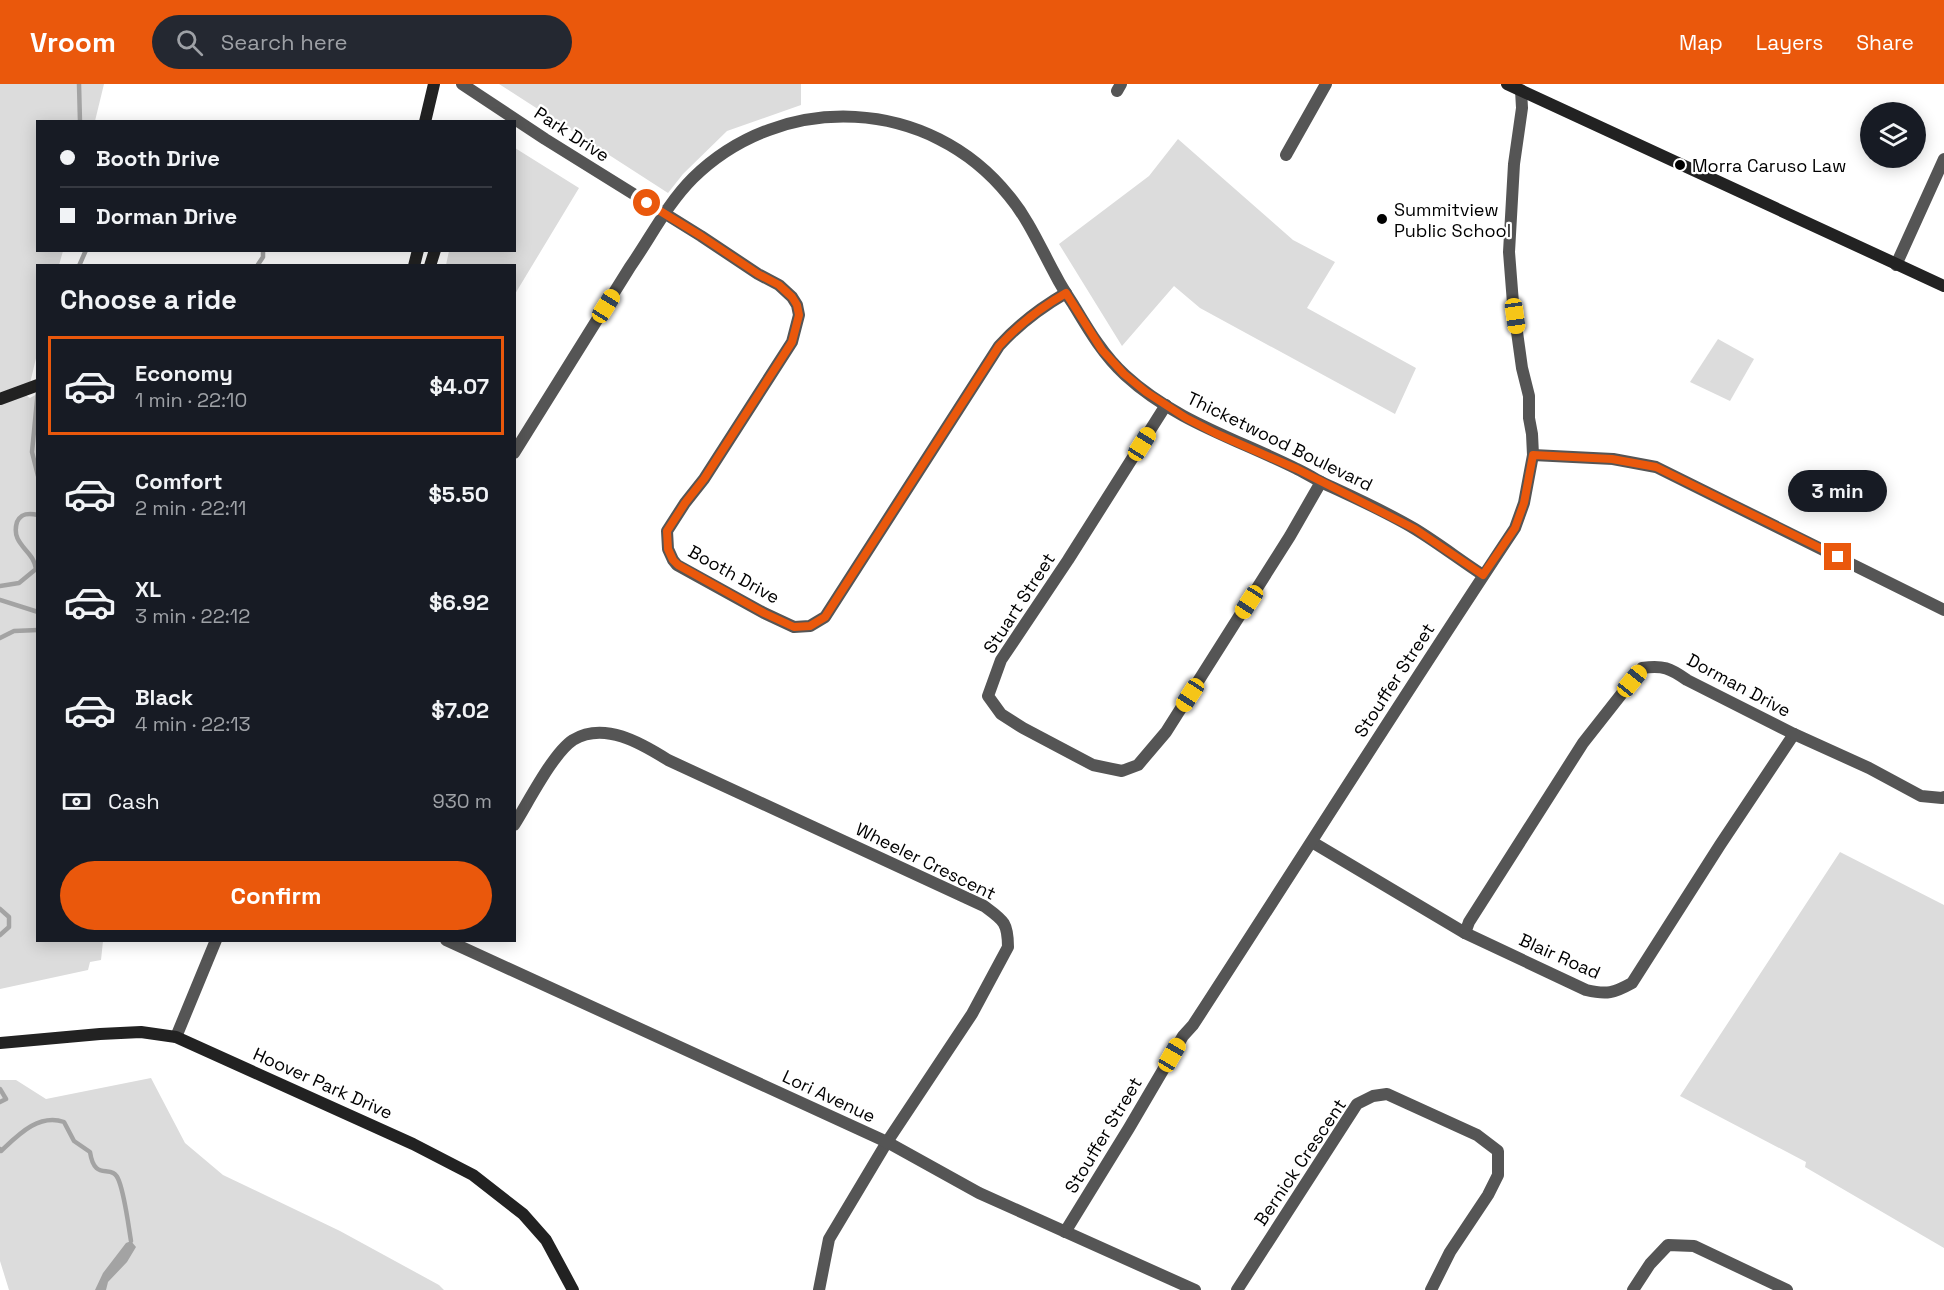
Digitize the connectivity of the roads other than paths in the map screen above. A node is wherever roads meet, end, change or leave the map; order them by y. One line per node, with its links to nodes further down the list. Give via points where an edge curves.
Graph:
1 (434, 84): 6 (street)
2 (462, 84): 9 (street, Park Drive)
3 (1326, 84): 7 (street)
4 (1507, 84): 5 (street)
5 (1521, 87): 10 (street); 17 (street, Stouffer Street, via 1509,252)
6 (425, 120)
7 (1286, 155)
8 (1944, 159): 10 (street)
9 (664, 212): 12 (street, Thicketwood Boulevard, via 693,178 744,139 786,123 840,116 885,120 933,135 993,177 1026,219); 12 (street, Booth Drive, via 779,285 797,305 799,315 792,342 667,531 668,549 678,565 794,627 810,626 825,617 999,346 1025,320); 16 (street, Thicketwood Boulevard)
10 (1896, 265): 11 (street)
11 (1944, 286)
12 (1066, 293): 15 (street, Thicketwood Boulevard, via 1102,350 1124,374)
13 (36, 386): 14 (street)
14 (3, 397)
15 (1166, 405): 18 (street, Thicketwood Boulevard, via 1215,433); 18 (street, Stuart Street, via 1001,660 988,696 1001,714 1023,729 1093,765 1122,771 1138,765 1166,732)
16 (516, 450)
17 (1533, 455): 19 (street, Stouffer Street, via 1515,528); 20 (street, via 1612,459 1656,467)
18 (1320, 482): 19 (street, Thicketwood Boulevard, via 1415,529)
19 (1483, 575): 24 (street, Stouffer Street)
20 (1944, 609)
21 (1794, 734): 22 (street, Dorman Drive, via 1920,796); 25 (street, Blair Road, via 1642,969 1618,991 1603,994 1586,990); 25 (street, Dorman Drive, via 1673,670 1659,666 1642,668 1583,743)
22 (1944, 796)
23 (516, 822): 30 (street, Wheeler Crescent, via 556,757 571,741 594,733 611,734 984,906 1005,922 1008,947 972,1014)
24 (1312, 842): 25 (street, Blair Road); 31 (street, Stouffer Street, via 1183,1036)
25 (1465, 933)
26 (215, 942): 28 (street)
27 (450, 942): 30 (street, Lori Avenue)
28 (176, 1037): 29 (street, Hoover Park Drive, via 141,1032); 32 (street, Hoover Park Drive, via 473,1175 523,1214 546,1240)
29 (0, 1043)
30 (887, 1142): 31 (street, Lori Avenue, via 979,1193); 33 (street, Wheeler Crescent, via 829,1239)
31 (1065, 1232): 34 (street, Lori Avenue)
32 (573, 1290)
33 (819, 1290)
34 (1195, 1290)
35 (1238, 1290): 36 (street, Bernick Crescent, via 1357,1104 1373,1096 1387,1095 1477,1135 1498,1151 1498,1175 1488,1196 1450,1252)
36 (1431, 1290)
37 (1634, 1290): 38 (street, via 1668,1245 1694,1246)
38 (1787, 1290)

